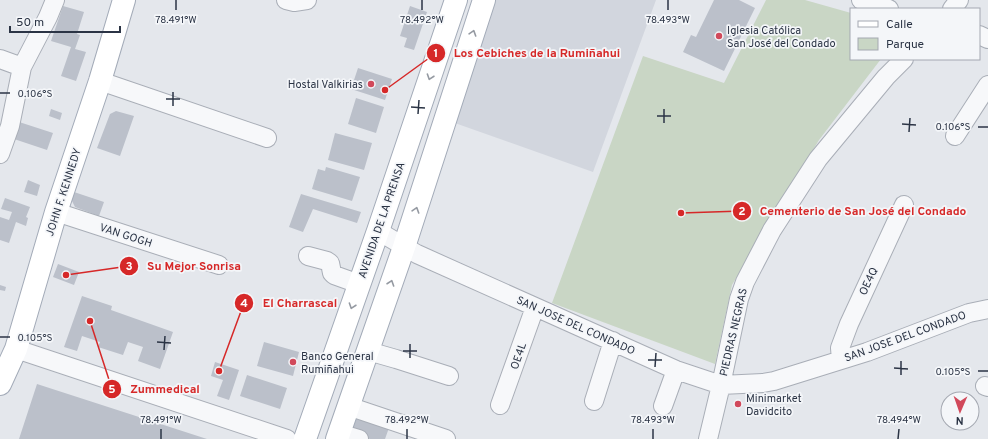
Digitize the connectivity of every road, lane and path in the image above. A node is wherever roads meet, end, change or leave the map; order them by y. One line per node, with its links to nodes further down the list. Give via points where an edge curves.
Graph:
1 (55, 0): 13 (street)
2 (124, 0): 14 (main road, JOHN F. KENNEDY)
3 (286, 0): 4 (street)
4 (307, 0)
5 (456, 0): 21 (main road, AVENIDA DE LA PRENSA, one-way to 21)
6 (484, 0): 22 (main road, one-way to 6)
7 (861, 0): 9 (street)
8 (959, 0): 10 (street)
9 (886, 8)
10 (953, 8)
11 (0, 59): 13 (street)
12 (903, 60): 35 (street, PIEDRAS NEGRAS, via 818,159 772,230 742,291)
13 (22, 67): 18 (street, via 10,126)
14 (100, 81): 17 (street); 20 (main road, JOHN F. KENNEDY)
15 (988, 85): 16 (street)
16 (955, 136)
17 (267, 138)
18 (0, 154)
19 (904, 205): 31 (street, OE4Q, via 848,324 840,348)
20 (56, 212): 24 (street, VAN GOGH); 29 (main road, JOHN F. KENNEDY)
21 (378, 231): 22 (street, SAN JOSE DEL CONDADO); 25 (main road, AVENIDA DE LA PRENSA)
22 (404, 247): 26 (street, SAN JOSE DEL CONDADO); 30 (main road, one-way to 22)
23 (308, 256): 25 (street, via 328,261 334,275)
24 (219, 265)
25 (359, 284): 44 (main road, AVENIDA DE LA PRENSA, one-way to 44)
26 (535, 307): 28 (street, SAN JOSE DEL CONDADO); 37 (street, OE4L)
27 (988, 309): 31 (street, SAN JOSE DEL CONDADO, via 969,313)
28 (613, 341): 32 (street, SAN JOSE DEL CONDADO); 36 (street)
29 (16, 349): 34 (main road, JOHN F. KENNEDY); 40 (street)
30 (368, 351): 33 (street); 38 (main road)
31 (841, 360): 35 (street, SAN JOSE DEL CONDADO, via 769,382)
32 (676, 370): 35 (street, SAN JOSE DEL CONDADO); 39 (street)
33 (449, 376)
34 (0, 384)
35 (721, 385): 46 (street, PIEDRAS NEGRAS)
36 (594, 401)
37 (500, 405)
38 (348, 406): 41 (main road); 45 (street)
39 (663, 406)
40 (221, 417): 42 (street, via 232,431); 43 (street)
41 (345, 437)
42 (257, 439)
43 (287, 439)
44 (305, 439)
45 (446, 439)
46 (708, 439)

